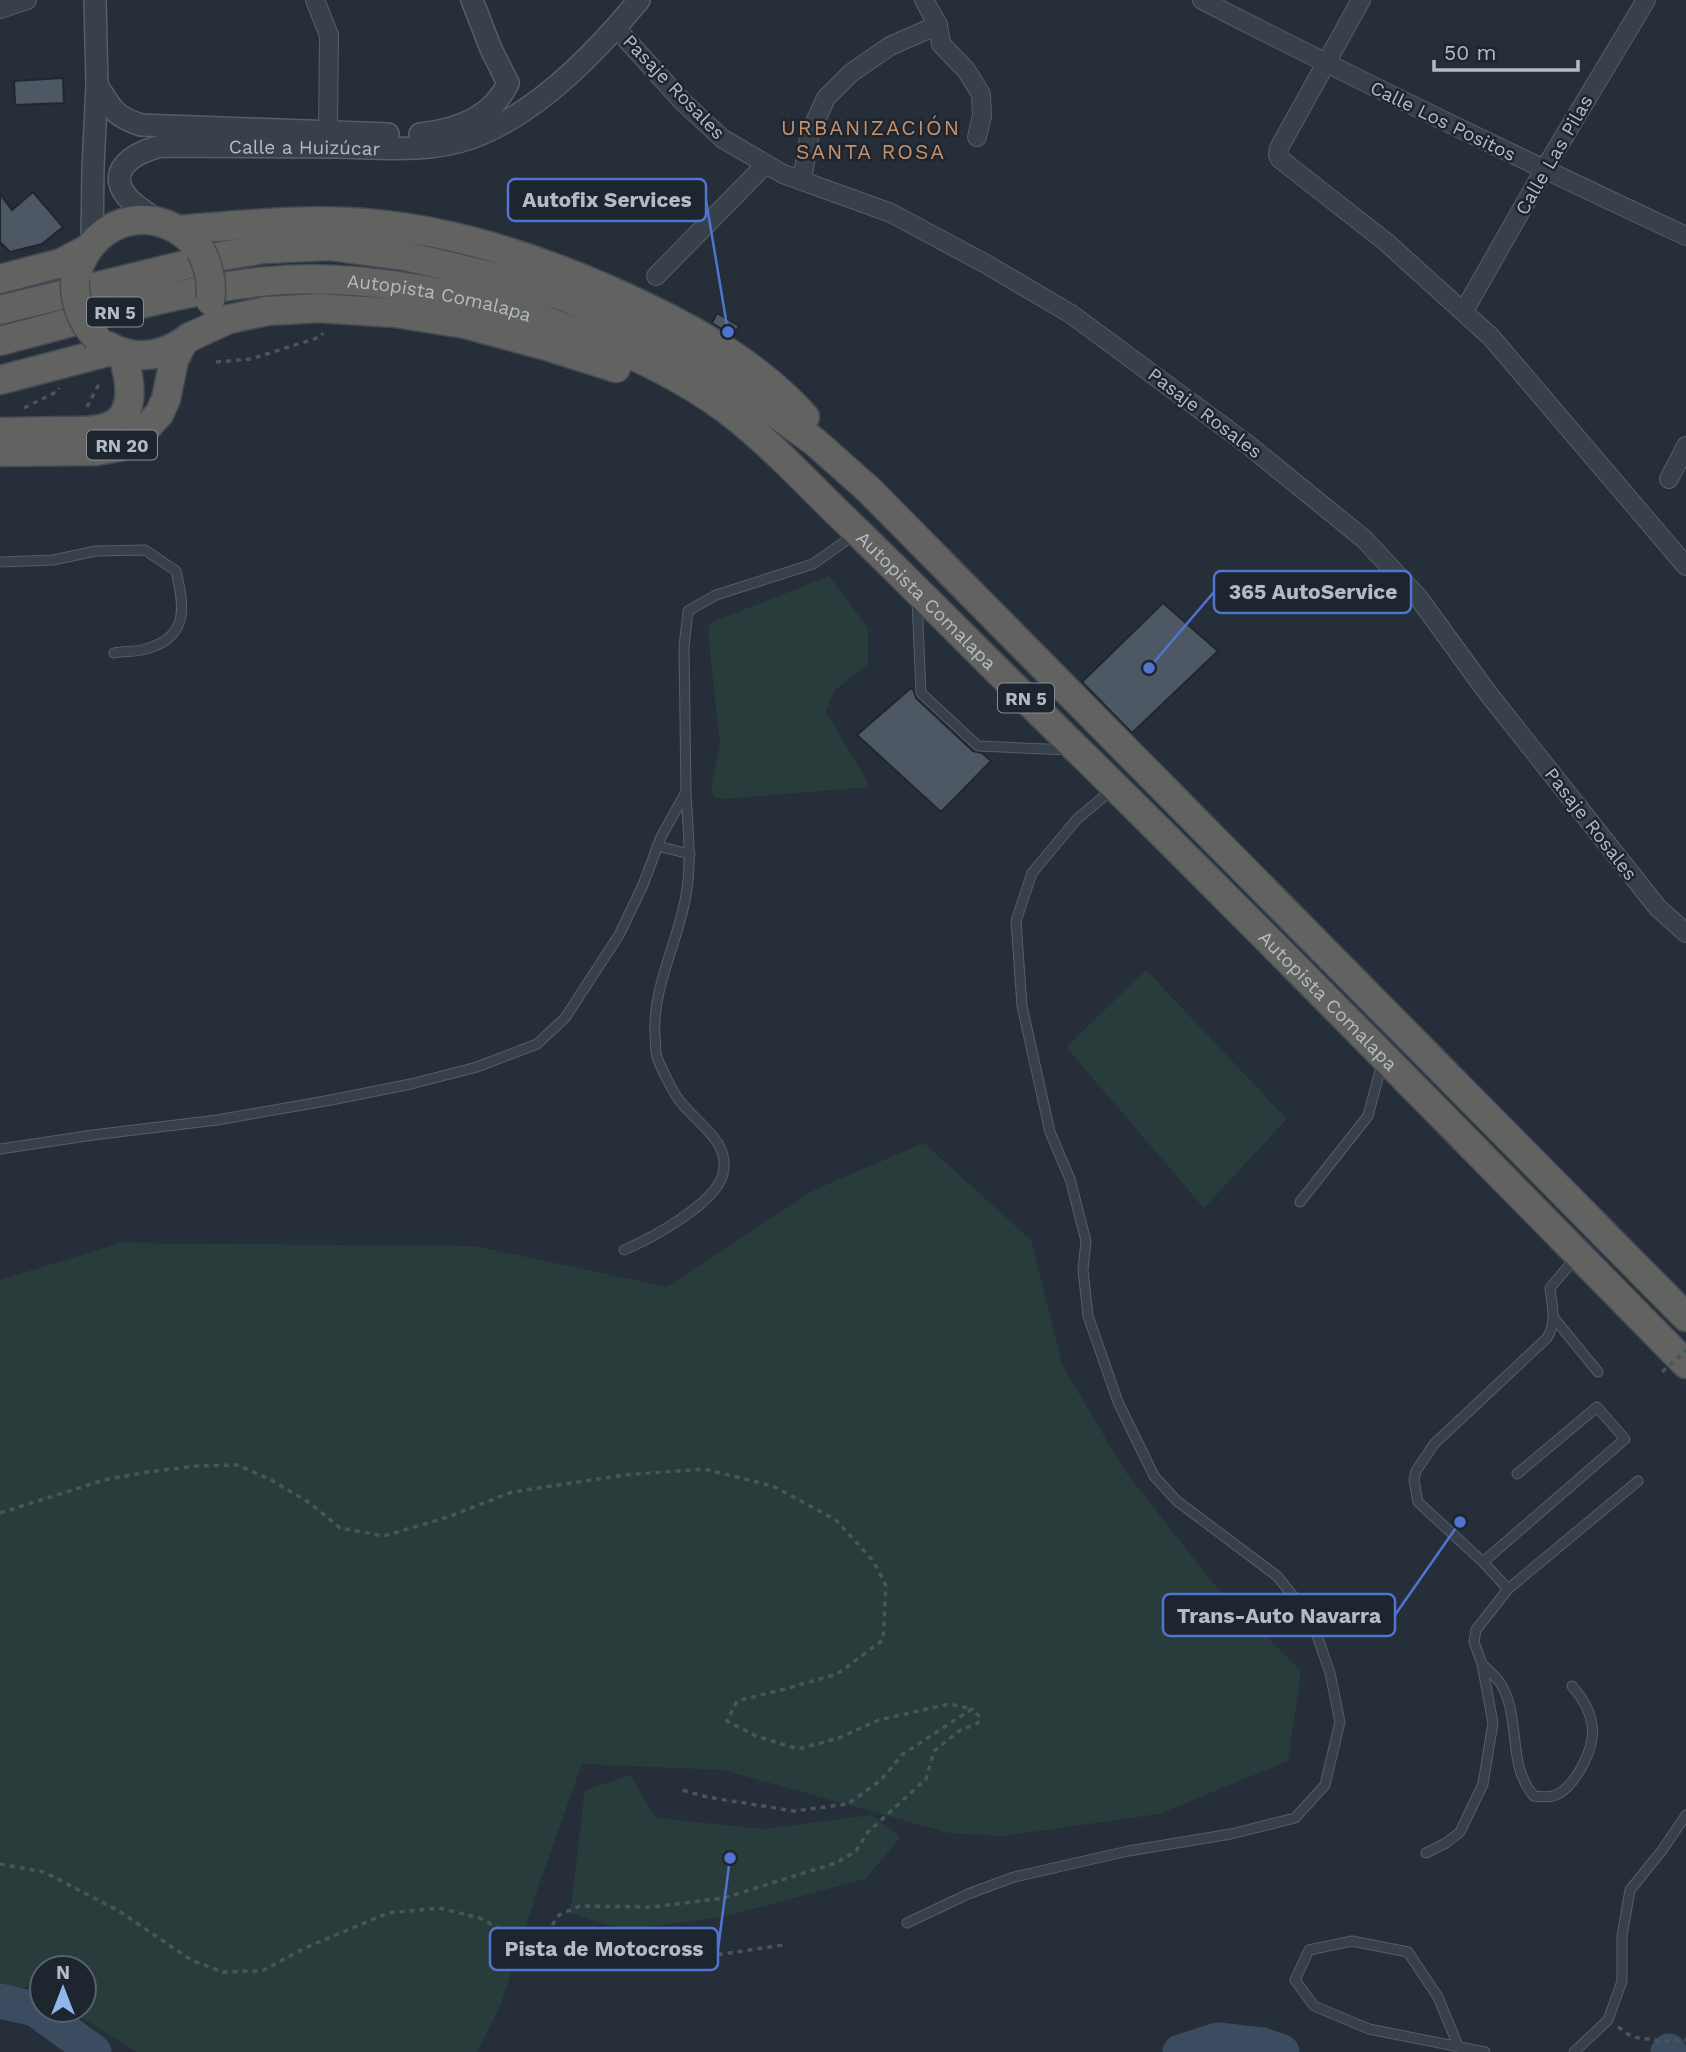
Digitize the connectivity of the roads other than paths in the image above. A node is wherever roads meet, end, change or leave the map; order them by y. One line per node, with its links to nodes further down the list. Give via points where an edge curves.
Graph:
1 (27, 0): 10 (street)
2 (95, 0): 14 (street)
3 (315, 0): 17 (street, via 330,35)
4 (472, 0): 15 (street)
5 (639, 0): 12 (street, Calle a Huizúcar)
6 (924, 0): 11 (street)
7 (1202, 0): 13 (street, Calle Los Positos)
8 (1361, 0): 13 (street)
9 (1646, 0): 21 (street, Calle Las Pilas)
10 (0, 9)
11 (938, 25): 19 (street, via 941,44 967,70 981,94); 22 (street, via 891,46 851,73 826,98 810,133)
12 (616, 28): 16 (street, Calle a Huizúcar); 20 (street, Pasaje Rosales, via 723,139)
13 (1327, 64): 21 (street, Calle Los Positos); 29 (street, via 1279,148 1280,159 1386,242)
14 (97, 85): 17 (street, Calle a Huizúcar, via 122,118 141,125); 25 (street)
15 (504, 90): 16 (street); 17 (street, Calle a Huizúcar, via 485,112 442,130 417,134); 18 (street, via 498,113)
16 (551, 91): 18 (street, Calle a Huizúcar)
17 (328, 131)
18 (482, 133): 23 (street, Calle a Huizúcar, via 421,148 151,149 128,159 120,182 131,201)
19 (977, 137)
20 (765, 164): 22 (street, Pasaje Rosales); 26 (street)
21 (1544, 170): 24 (street, Calle Los Positos); 29 (street, Calle Las Pilas)
22 (803, 180): 49 (street, Pasaje Rosales, via 891,213 1072,314 1247,444 1364,539 1418,597 1658,908)
23 (169, 226): 25 (highway, via 128,221 108,229); 30 (highway, RN 20, bridge, via 195,243 209,270 210,301 203,321); 38 (highway, via 377,224 447,236 537,260 619,294 729,352 796,408)
24 (1686, 236)
25 (89, 246): 27 (highway, via 61,263); 32 (highway, RN 20, bridge, via 75,280 79,312 90,330)
26 (656, 276)
27 (0, 279)
28 (0, 310): 38 (highway, Autopista Comalapa / RN 5, via 264,249 330,246 405,256 565,297 629,324 723,375 816,442)
29 (1464, 312): 41 (street, via 1491,337)
30 (186, 340): 32 (highway, via 153,355); 36 (highway, RN 20, via 174,360 159,414 141,434 120,447); 39 (highway, via 247,315 295,309 349,310 465,324 606,363 693,410)
31 (0, 341): 39 (highway, Autopista Comalapa / RN 5, via 179,296 256,282 355,281 461,297 508,308 581,335 679,379 761,439)
32 (111, 347): 33 (highway); 34 (highway, RN 20, via 130,383 125,412 111,426)
33 (0, 380)
34 (0, 432)
35 (1686, 446): 37 (street)
36 (0, 452)
37 (1669, 479)
38 (869, 491): 55 (highway, Autopista Comalapa / RN 5)
39 (858, 532): 42 (highway, Autopista Comalapa / RN 5); 46 (lane, via 813,564 716,595 688,611 684,647)
40 (0, 562): 43 (lane, via 145,550 176,571 183,617 173,634 141,650)
41 (1686, 566)
42 (917, 591): 44 (highway, Autopista Comalapa / RN 5); 44 (lane, via 921,693 978,746)
43 (114, 653)
44 (1078, 750): 45 (highway, Autopista Comalapa / RN 5)
45 (1116, 787): 50 (highway, Autopista Comalapa / RN 5); 67 (lane, via 1077,818 1032,873 1016,921 1022,1006 1050,1132 1070,1178 1086,1241 1083,1270 1088,1316 1118,1402 1154,1476 1177,1501 1277,1576 1311,1618 1330,1673 1340,1722 1325,1785 1295,1818 1014,1877)
46 (686, 792): 47 (lane); 48 (lane)
47 (657, 846): 48 (lane); 51 (lane, via 619,935 565,1018 537,1044 477,1067 331,1100)
48 (690, 854): 53 (lane, via 686,897 657,998 656,1056 678,1099 719,1143 726,1162 722,1178 707,1200)
49 (1686, 933)
50 (1383, 1058): 52 (lane, via 1368,1116); 54 (highway, Autopista Comalapa / RN 5)
51 (0, 1149)
52 (1300, 1202)
53 (624, 1250)
54 (1578, 1255): 56 (lane, via 1550,1288); 57 (highway, Autopista Comalapa / RN 5)
55 (1686, 1317)
56 (1554, 1318): 58 (lane); 61 (lane, via 1547,1338 1434,1444 1416,1471 1418,1502)
57 (1674, 1368)
58 (1598, 1372)
59 (1517, 1474): 61 (lane, via 1597,1406 1625,1439)
60 (1638, 1481): 62 (lane)
61 (1483, 1562): 62 (lane)
62 (1508, 1589): 63 (lane, via 1476,1630 1474,1642)
63 (1482, 1664): 64 (lane, via 1501,1683 1508,1700 1519,1767 1534,1796 1556,1795 1568,1786 1589,1755 1593,1726); 66 (lane, via 1493,1723 1483,1784 1461,1832)
64 (1572, 1686)
65 (1686, 1815): 70 (lane, via 1630,1890 1622,1936 1622,1981 1608,2020)
66 (1426, 1853)
67 (907, 1923)
68 (1459, 2048): 68 (lane, via 1438,1997 1408,1952 1352,1941 1309,1950 1295,1980 1314,2006 1369,2029); 69 (lane)
69 (1485, 2052)
70 (1574, 2052)

